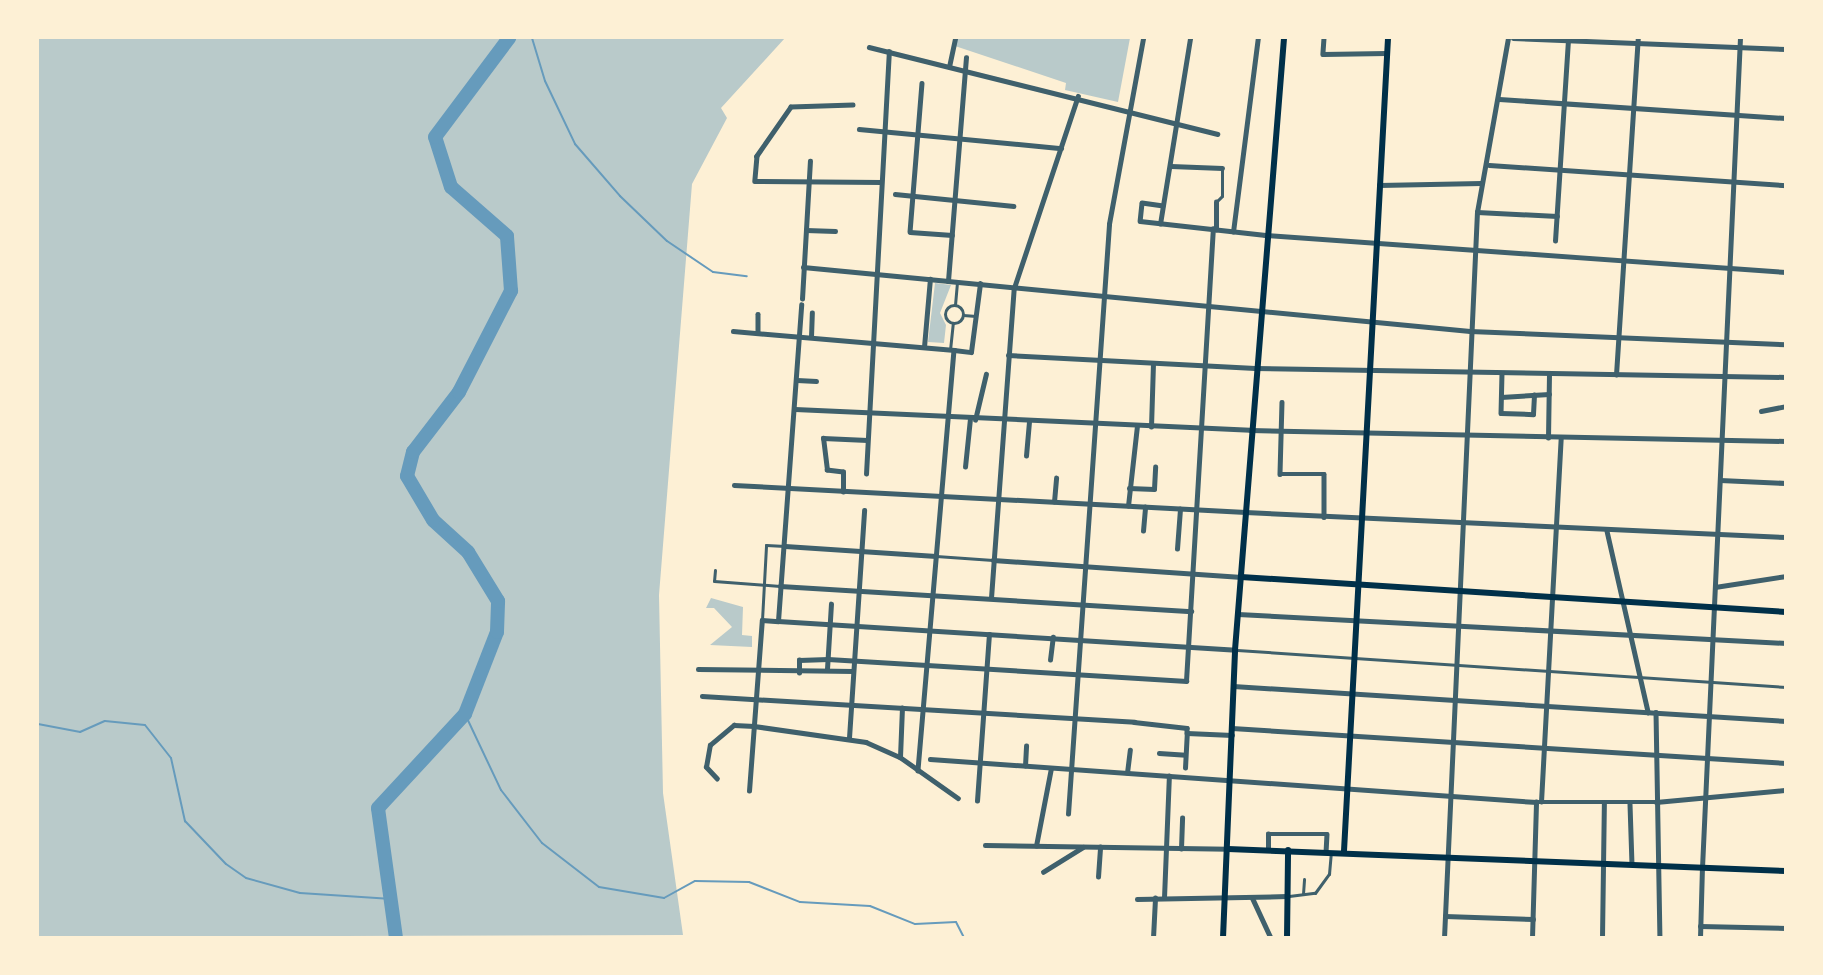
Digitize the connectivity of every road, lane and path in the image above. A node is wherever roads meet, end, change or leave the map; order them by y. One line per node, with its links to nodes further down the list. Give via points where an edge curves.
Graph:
1 (955, 38): 18 (street)
2 (1143, 38): 26 (street)
3 (1190, 38): 29 (street)
4 (1258, 38): 60 (street)
5 (1284, 38): 62 (main road)
6 (1324, 38): 16 (street, via 1323,54)
7 (1388, 38): 16 (main road)
8 (1511, 38): 9 (street); 22 (street)
9 (1568, 38): 11 (street); 23 (street)
10 (1740, 38): 13 (street)
11 (1638, 40): 13 (street); 25 (street)
12 (869, 47): 15 (street)
13 (1740, 47): 14 (street); 27 (street)
14 (1785, 50)
15 (889, 52): 18 (street); 31 (street)
16 (1386, 53): 46 (main road)
17 (966, 58): 19 (street)
18 (949, 67): 19 (street)
19 (965, 71): 21 (street); 34 (street)
20 (922, 83): 32 (street)
21 (1078, 96): 26 (street); 35 (street)
22 (1499, 99): 23 (street); 37 (street)
23 (1564, 103): 25 (street); 40 (street)
24 (852, 105): 42 (street, via 791,107 757,156 755,181)
25 (1633, 108): 27 (street); 41 (street)
26 (1129, 110): 29 (street); 76 (street, via 1109,218)
27 (1737, 115): 28 (street); 44 (street)
28 (1785, 118)
29 (1177, 123): 33 (street); 38 (street)
30 (859, 129): 31 (street)
31 (884, 131): 32 (street); 43 (street)
32 (918, 134): 34 (street); 49 (street)
33 (1217, 134)
34 (960, 138): 35 (street); 50 (street)
35 (1060, 148): 75 (street)
36 (810, 161): 42 (street)
37 (1489, 165): 40 (street); 45 (street)
38 (1171, 166): 39 (street); 53 (street)
39 (1222, 168): 51 (street, via 1222,196)
40 (1560, 171): 41 (street); 55 (street)
41 (1629, 175): 44 (street); 66 (street)
42 (809, 182): 43 (street); 57 (street)
43 (881, 182): 70 (street)
44 (1734, 182): 47 (street); 68 (street)
45 (1481, 183): 46 (street); 54 (street)
46 (1379, 185): 64 (main road)
47 (1785, 185)
48 (895, 194): 49 (street)
49 (913, 196): 50 (street); 61 (street, via 910,232)
50 (954, 200): 52 (street); 61 (street)
51 (1216, 202): 58 (street)
52 (1013, 206)
53 (1162, 206): 56 (street); 56 (street, via 1142,203 1140,221)
54 (1477, 212): 55 (street); 65 (street)
55 (1557, 216): 63 (street)
56 (1160, 224): 58 (street)
57 (806, 230): 59 (street); 67 (street)
58 (1214, 230): 60 (street); 78 (street)
59 (835, 231)
60 (1233, 232): 62 (street)
61 (952, 235): 72 (street)
62 (1264, 235): 64 (street); 79 (main road)
63 (1555, 241)
64 (1376, 244): 65 (street); 84 (main road)
65 (1475, 252): 66 (street); 87 (street)
66 (1623, 261): 68 (street); 91 (street)
67 (803, 267): 70 (street); 89 (street)
68 (1732, 269): 69 (street); 93 (street)
69 (1785, 272)
70 (877, 274): 71 (street); 92 (street)
71 (928, 279): 72 (street); 95 (street)
72 (948, 279): 73 (street)
73 (957, 282): 74 (street); 77 (street)
74 (982, 284): 75 (street); 83 (street)
75 (1014, 288): 76 (street); 97 (street)
76 (1103, 297): 78 (street); 98 (street)
77 (955, 305): 82 (street); 85 (street, via 946,313)
78 (1208, 307): 79 (street); 100 (street)
79 (1259, 310): 84 (street); 101 (main road)
80 (758, 314): 88 (street)
81 (812, 314): 90 (street)
82 (963, 315): 83 (street); 85 (street)
83 (976, 316): 96 (street, via 971,352)
84 (1372, 320): 87 (street); 102 (main road)
85 (953, 323): 96 (street)
86 (733, 331): 88 (street)
87 (1470, 331): 91 (street); 103 (street)
88 (758, 333): 89 (street)
89 (800, 336): 90 (street); 110 (street)
90 (811, 337): 92 (street)
91 (1618, 341): 93 (street); 107 (street)
92 (872, 342): 95 (street); 119 (street)
93 (1728, 344): 94 (street); 108 (street)
94 (1785, 344)
95 (922, 347): 96 (street)
96 (953, 352): 120 (street)
97 (1008, 355): 98 (street); 122 (street)
98 (1098, 360): 99 (street); 124 (street)
99 (1153, 364): 100 (street); 126 (street)
100 (1205, 366): 101 (street); 127 (street)
101 (1255, 368): 102 (street); 128 (main road)
102 (1370, 370): 103 (street); 130 (main road)
103 (1467, 373): 104 (street); 131 (street)
104 (1502, 373): 105 (street); 114 (street)
105 (1550, 374): 107 (street); 112 (street)
106 (986, 375): 121 (street)
107 (1616, 375): 108 (street)
108 (1727, 376): 109 (street); 135 (street)
109 (1785, 377)
110 (797, 380): 111 (street); 117 (street)
111 (816, 381)
112 (1549, 394): 113 (street); 132 (street)
113 (1534, 395): 114 (street); 114 (street, via 1533,414 1501,413)
114 (1501, 397)
115 (1282, 402): 129 (street)
116 (1785, 406): 118 (street)
117 (795, 409): 119 (street); 146 (street)
118 (1761, 411)
119 (868, 414): 120 (street); 134 (street)
120 (948, 419): 121 (street); 148 (street)
121 (972, 420): 122 (street); 138 (street)
122 (1002, 422): 123 (street); 149 (street)
123 (1029, 422): 124 (street); 137 (street)
124 (1094, 425): 125 (street); 151 (street)
125 (1137, 426): 126 (street); 145 (street)
126 (1151, 427): 127 (street)
127 (1202, 429): 128 (street); 155 (street)
128 (1250, 430): 129 (street); 157 (main road)
129 (1282, 430): 130 (street); 158 (street, via 1280,474 1324,474)
130 (1367, 433): 131 (street); 159 (main road)
131 (1465, 436): 132 (street); 160 (street)
132 (1548, 438): 133 (street)
133 (1561, 438): 135 (street); 161 (street)
134 (867, 440): 140 (street); 147 (street, via 823,438 827,470 843,472)
135 (1722, 440): 136 (street); 142 (street)
136 (1785, 441)
137 (1026, 456)
138 (965, 467)
139 (1155, 467): 145 (street, via 1154,489)
140 (866, 474)
141 (1056, 478): 150 (street)
142 (1720, 480): 143 (street); 164 (street)
143 (1785, 483)
144 (734, 486): 146 (street)
145 (1129, 488): 152 (street)
146 (790, 489): 147 (street); 166 (street)
147 (843, 492): 148 (street)
148 (941, 498): 149 (street); 169 (street)
149 (997, 499): 150 (street); 170 (street)
150 (1054, 502): 151 (street)
151 (1090, 504): 152 (street); 171 (street)
152 (1128, 506): 153 (street)
153 (1145, 507): 154 (street); 162 (street)
154 (1180, 509): 155 (street); 167 (street)
155 (1197, 509): 157 (street); 173 (street)
156 (864, 510): 168 (street)
157 (1245, 512): 158 (street); 174 (main road)
158 (1324, 517): 159 (street)
159 (1362, 519): 160 (street); 178 (main road)
160 (1461, 524): 161 (street); 182 (street)
161 (1556, 529): 163 (street); 184 (street)
162 (1143, 531)
163 (1607, 531): 164 (street); 187 (street)
164 (1718, 535): 165 (street); 179 (street)
165 (1785, 537)
166 (785, 546): 168 (street); 176 (street, via 766,544); 177 (street)
167 (1177, 549)
168 (862, 551): 169 (street); 180 (street)
169 (936, 556): 170 (street); 181 (street)
170 (993, 560): 171 (street); 183 (street)
171 (1087, 565): 173 (street); 186 (street)
172 (715, 570): 176 (street, via 714,581)
173 (1194, 571): 174 (street); 189 (street)
174 (1242, 575): 178 (main road); 191 (main road)
175 (1785, 576): 179 (street)
176 (764, 585): 177 (street); 194 (street)
177 (783, 586): 180 (street); 193 (street)
178 (1359, 586): 182 (main road); 192 (main road)
179 (1715, 587): 188 (street)
180 (859, 590): 181 (street); 196 (street)
181 (934, 592): 183 (street); 199 (street)
182 (1458, 594): 184 (main road); 197 (street)
183 (992, 597): 186 (street)
184 (1552, 600): 187 (main road); 198 (street)
185 (831, 604): 195 (street)
186 (1086, 604): 189 (street); 204 (street)
187 (1620, 604): 188 (main road); 200 (street)
188 (1714, 609): 190 (main road); 203 (street)
189 (1188, 610): 206 (street)
190 (1785, 612)
191 (1240, 614): 192 (street); 207 (main road)
192 (1357, 620): 197 (street); 209 (main road)
193 (780, 621): 194 (street); 195 (street)
194 (762, 622): 217 (street)
195 (830, 623): 196 (street); 208 (street)
196 (856, 625): 199 (street); 210 (street)
197 (1457, 625): 198 (street); 213 (street)
198 (1550, 629): 200 (street); 219 (street)
199 (932, 633): 201 (street); 212 (street)
200 (1628, 635): 203 (street); 222 (street)
201 (989, 636): 202 (street); 216 (street)
202 (1053, 637): 204 (street); 211 (street)
203 (1713, 640): 205 (street); 223 (street)
204 (1083, 641): 206 (street); 221 (street)
205 (1785, 643)
206 (1186, 647): 207 (street); 221 (street, via 1186,681)
207 (1238, 650): 209 (street); 224 (main road)
208 (828, 657): 210 (street); 215 (street); 220 (street, via 799,660)
209 (1355, 659): 213 (street); 227 (main road)
210 (854, 660): 212 (street); 218 (street)
211 (1050, 660)
212 (928, 665): 216 (street); 233 (street)
213 (1456, 667): 219 (street); 229 (street)
214 (698, 669): 217 (street)
215 (827, 669): 218 (street); 220 (street)
216 (987, 669): 221 (street); 234 (street)
217 (759, 670): 220 (street); 228 (street)
218 (853, 671): 230 (street)
219 (1548, 672): 222 (street); 231 (street)
220 (796, 673)
221 (1081, 675): 238 (street)
222 (1636, 677): 223 (street); 235 (street)
223 (1711, 682): 225 (street); 237 (street)
224 (1233, 686): 227 (street); 241 (main road)
225 (1785, 687)
226 (702, 696): 228 (street)
227 (1354, 696): 229 (street); 243 (main road)
228 (756, 698): 230 (street); 240 (street)
229 (1454, 702): 231 (street); 245 (street)
230 (851, 705): 232 (street); 244 (street)
231 (1546, 707): 235 (street); 247 (street)
232 (902, 708): 233 (street); 252 (street)
233 (925, 710): 234 (street); 261 (street)
234 (986, 711): 238 (street); 256 (street)
235 (1648, 712): 236 (street)
236 (1656, 712): 237 (street); 251 (street)
237 (1709, 717): 239 (street); 254 (street)
238 (1077, 719): 242 (street, via 1187,728); 260 (street)
239 (1785, 721)
240 (754, 726): 244 (street); 264 (street, via 734,725 710,745 706,767); 268 (street)
241 (1232, 732): 242 (street); 243 (street); 265 (main road)
242 (1187, 734): 250 (street)
243 (1351, 735): 245 (street); 266 (main road)
244 (849, 738): 252 (street)
245 (1451, 743): 247 (street); 270 (street)
246 (1026, 746): 257 (street)
247 (1545, 749): 251 (street); 273 (street)
248 (1130, 750): 262 (street)
249 (1159, 753): 250 (street)
250 (1185, 755): 259 (street)
251 (1657, 756): 254 (street); 274 (street)
252 (900, 757): 261 (street)
253 (930, 759): 256 (street)
254 (1707, 759): 255 (street); 271 (street)
255 (1785, 763)
256 (980, 764): 257 (street); 272 (street)
257 (1025, 766): 258 (street)
258 (1051, 768): 260 (street); 280 (street)
259 (1185, 768)
260 (1071, 769): 262 (street); 277 (street)
261 (918, 770): 269 (street)
262 (1127, 773): 263 (street)
263 (1169, 776): 265 (street); 283 (street)
264 (717, 779)
265 (1230, 782): 266 (street); 285 (main road)
266 (1347, 790): 270 (street); 289 (main road)
267 (1785, 790): 271 (street)
268 (749, 791)
269 (958, 798)
270 (1450, 798): 273 (street); 290 (street)
271 (1706, 798): 274 (street); 295 (street)
272 (977, 801)
273 (1538, 802): 275 (street); 291 (street)
274 (1656, 802): 276 (street); 294 (street)
275 (1604, 803): 276 (street); 292 (street)
276 (1630, 804): 293 (street)
277 (1068, 814)
278 (1182, 818): 284 (street)
279 (985, 845): 280 (street)
280 (1036, 846): 281 (street)
281 (1083, 847): 282 (street); 297 (street)
282 (1100, 847): 283 (street); 298 (street)
283 (1166, 849): 284 (street); 305 (street)
284 (1181, 849): 285 (street)
285 (1228, 849): 286 (main road); 301 (main road)
286 (1268, 850): 287 (main road); 288 (street, via 1268,834 1327,834)
287 (1288, 850): 288 (main road); 302 (main road)
288 (1328, 851): 289 (main road); 300 (street, via 1329,874 1315,893)
289 (1344, 851): 290 (main road)
290 (1448, 855): 291 (main road); 307 (street)
291 (1534, 859): 292 (main road); 308 (street)
292 (1605, 863): 293 (main road); 317 (street)
293 (1632, 864): 294 (main road)
294 (1658, 865): 295 (main road); 318 (street)
295 (1702, 868): 296 (main road); 309 (street)
296 (1785, 871)
297 (1043, 872)
298 (1098, 878)
299 (1304, 879): 300 (street)
300 (1303, 894): 302 (street)
301 (1225, 896): 303 (street); 305 (street); 312 (main road)
302 (1287, 896): 303 (street); 314 (main road)
303 (1252, 897): 313 (street)
304 (1155, 898): 305 (street); 306 (street); 311 (street)
305 (1164, 898)
306 (1137, 899)
307 (1445, 916): 308 (street); 315 (street)
308 (1533, 919): 316 (street)
309 (1700, 926): 310 (street); 319 (street)
310 (1785, 928)
311 (1153, 938)
312 (1223, 938)
313 (1271, 938)
314 (1287, 938)
315 (1444, 938)
316 (1532, 938)
317 (1602, 938)
318 (1660, 938)
319 (1700, 938)

